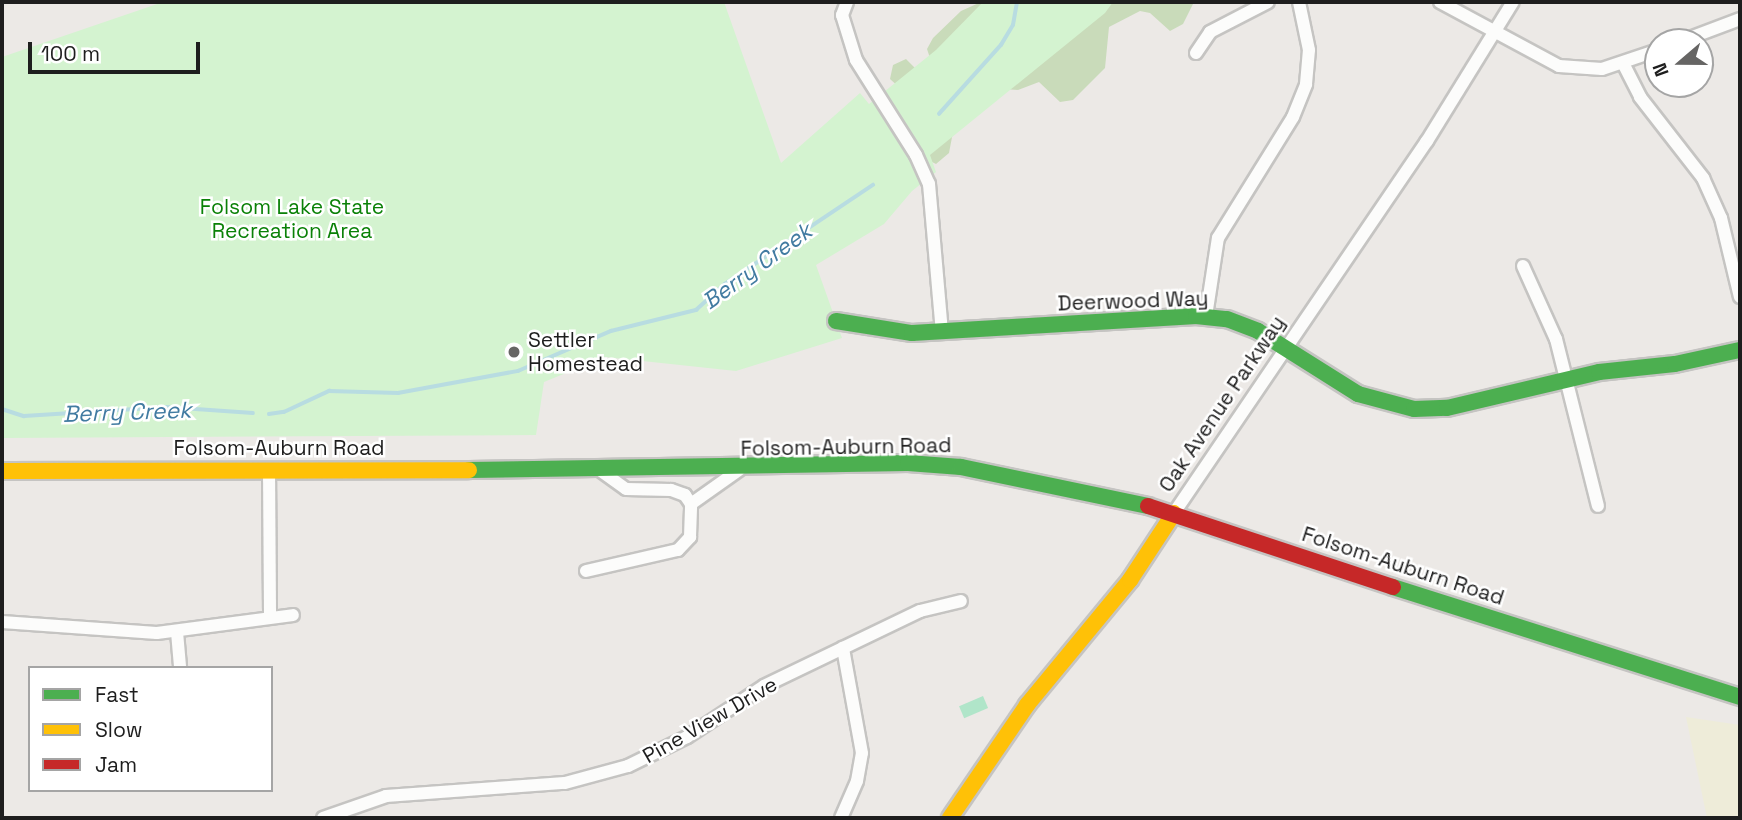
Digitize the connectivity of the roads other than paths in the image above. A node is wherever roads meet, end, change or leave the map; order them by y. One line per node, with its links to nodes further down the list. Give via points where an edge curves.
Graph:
1 (847, 2): 16 (street, via 842,15 856,60 927,179 934,210)
2 (1268, 2): 9 (street, via 1210,32)
3 (1300, 2): 14 (street, via 1309,50 1306,84 1293,117 1218,238)
4 (1440, 2): 8 (street)
5 (1513, 2): 8 (street, Oak Avenue Parkway)
6 (1740, 19): 7 (street)
7 (1714, 29)
8 (1493, 34): 11 (street, via 1559,66 1591,70); 17 (street, Oak Avenue Parkway, via 1427,141)
9 (1196, 52)
10 (1644, 55): 11 (street)
11 (1623, 63): 13 (street, via 1640,97 1692,160 1713,198)
12 (1522, 266): 19 (street, via 1548,313)
13 (1740, 297)
14 (1206, 316): 16 (main road, Deerwood Way); 17 (main road, Deerwood Way, via 1243,324)
15 (836, 321): 16 (main road, Deerwood Way, via 885,332)
16 (942, 332)
17 (1284, 349): 19 (main road, Deerwood Way, via 1358,394 1414,409 1447,408); 26 (street, Oak Avenue Parkway)
18 (1740, 350): 19 (main road, Deerwood Way)
19 (1567, 379): 25 (street)
20 (269, 469): 22 (main road, Folsom-Auburn Road); 23 (main road, Folsom-Auburn Road); 30 (street)
21 (740, 469): 22 (main road, Folsom-Auburn Road); 24 (street); 26 (main road, Folsom-Auburn Road, via 908,463 961,467 1084,489)
22 (600, 470): 24 (street, via 626,489 680,491)
23 (2, 471)
24 (691, 503): 27 (street, via 690,537 684,547)
25 (1598, 506)
26 (1174, 513): 35 (main road, Folsom-Auburn Road, via 1622,663); 38 (main road, Oak Avenue Parkway, via 1130,580 1027,705)
27 (586, 571)
28 (961, 601): 33 (street, Pine View Drive, via 930,607)
29 (293, 615): 30 (street)
30 (270, 616): 32 (street)
31 (2, 622): 32 (street)
32 (177, 632): 34 (street)
33 (843, 648): 36 (street, Pine View Drive, via 764,686 658,753 608,773 544,786 386,796); 37 (street, via 862,753 858,781)
34 (180, 666)
35 (1740, 696)
36 (323, 818)
37 (841, 818)
38 (950, 818)

